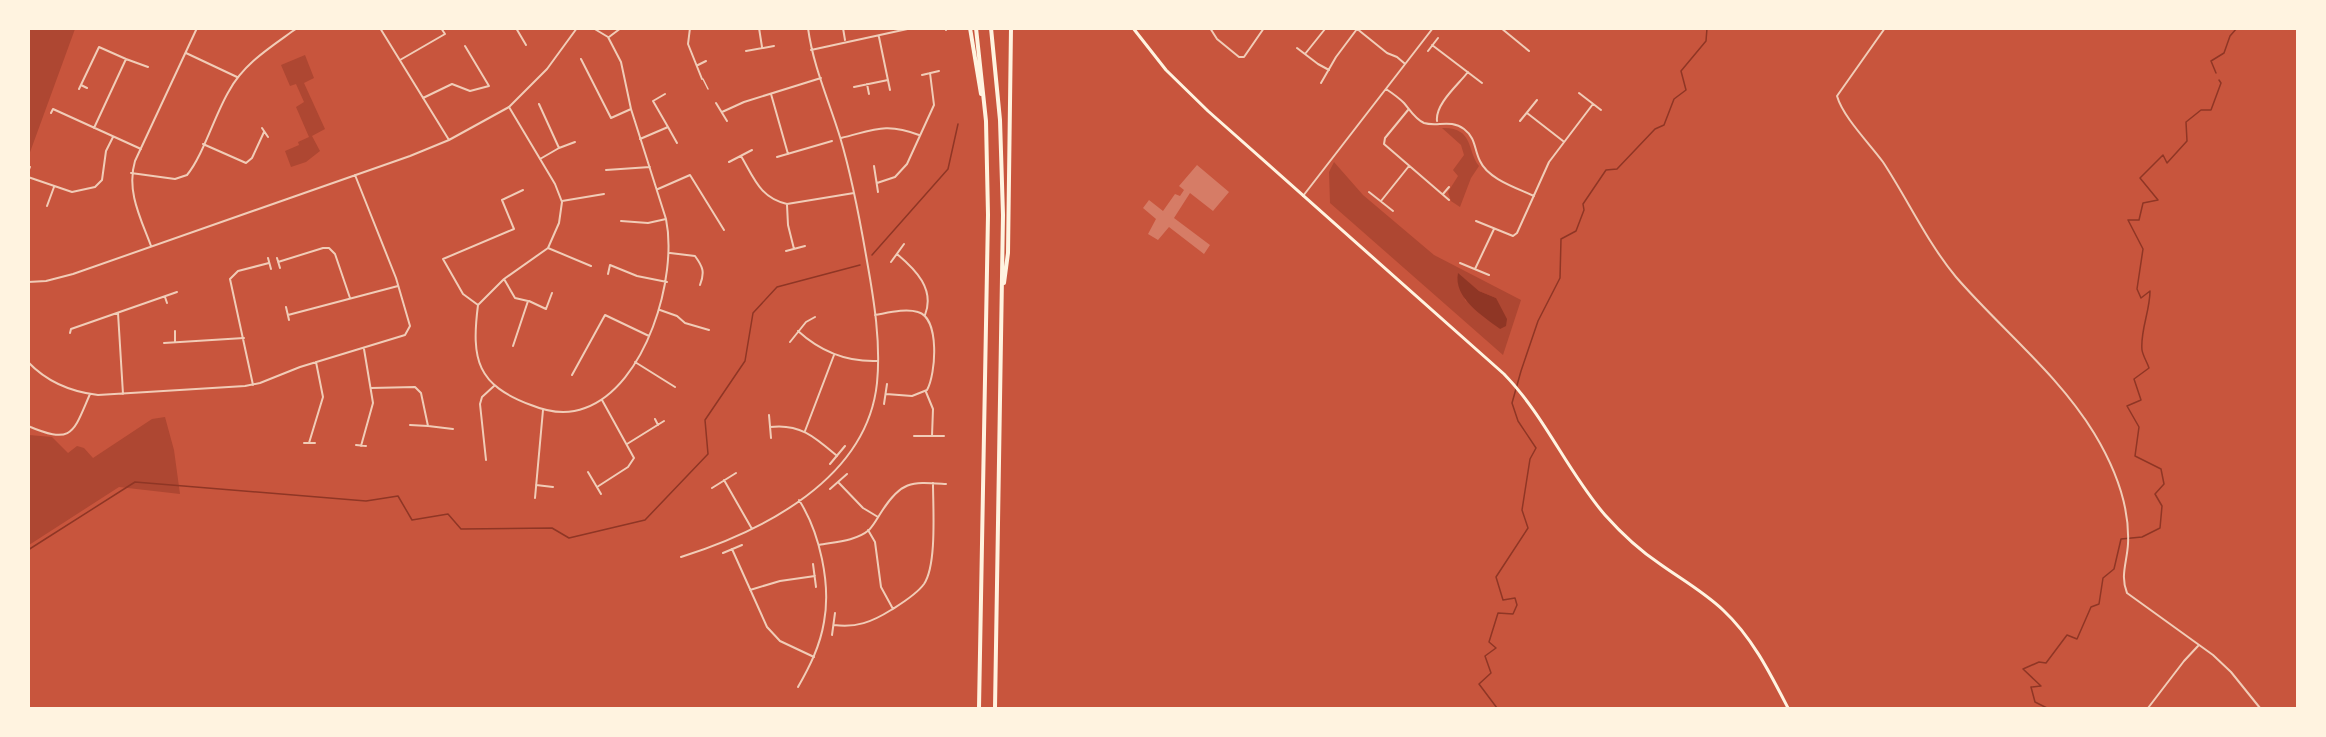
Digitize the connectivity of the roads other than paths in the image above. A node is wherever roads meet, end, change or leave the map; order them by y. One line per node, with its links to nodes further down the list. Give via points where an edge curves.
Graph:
1 (197, 28): 42 (street)
2 (284, 28): 27 (street)
3 (297, 28): 27 (street)
4 (380, 28): 46 (street)
5 (441, 28): 46 (street, via 445,34)
6 (516, 28): 32 (street)
7 (577, 28): 80 (street, via 547,69)
8 (593, 28): 29 (street)
9 (621, 28): 29 (street)
10 (690, 28): 49 (street, via 688,44)
11 (759, 28): 36 (street)
12 (808, 28): 38 (street)
13 (843, 28): 31 (street)
14 (912, 28): 28 (street)
15 (970, 28): 88 (highway)
16 (976, 28): 88 (highway)
17 (991, 28): 179 (highway, via 1002,160)
18 (1011, 28): 179 (highway, via 1008,253)
19 (1133, 28): 134 (main road, via 1186,90)
20 (1210, 28): 21 (street, via 1217,39 1244,57)
21 (1264, 28)
22 (1433, 28): 48 (street)
23 (1501, 28): 41 (street)
24 (1885, 28): 275 (street, via 1837,96 1840,108 1876,152 1936,250 2074,403 2107,456 2118,480 2128,530 2122,582 2127,593)
25 (1325, 29): 43 (street)
26 (1356, 29): 48 (street); 51 (street)
27 (289, 34): 56 (street)
28 (879, 35): 31 (street); 59 (street)
29 (608, 37): 82 (street, via 621,62)
30 (1438, 38): 33 (street)
31 (845, 41): 38 (street)
32 (526, 45)
33 (1432, 45): 40 (street); 53 (street)
34 (465, 46): 74 (street, via 489,86 470,92 452,84)
35 (774, 46): 36 (street)
36 (762, 47): 39 (street)
37 (1297, 48): 43 (street)
38 (811, 50): 57 (street)
39 (746, 51)
40 (1428, 51)
41 (1529, 51)
42 (186, 52): 56 (street); 108 (street)
43 (1305, 54): 51 (street)
44 (126, 59): 50 (street); 63 (street, via 99,47); 93 (street)
45 (581, 59): 82 (street, via 611,118)
46 (400, 60): 74 (street)
47 (706, 61): 49 (street)
48 (1405, 64): 68 (street)
49 (697, 66): 58 (street)
50 (148, 67)
51 (1330, 70): 60 (street)
52 (939, 71): 54 (street)
53 (1468, 72): 61 (street); 91 (street, via 1440,108)
54 (930, 73): 55 (street); 96 (street, via 934,105)
55 (922, 75)
56 (237, 77): 106 (street)
57 (821, 78): 72 (street); 99 (street)
58 (702, 79): 67 (lane)
59 (888, 80): 62 (street); 69 (street)
60 (1321, 82)
61 (1482, 82)
62 (867, 84): 64 (street); 73 (street)
63 (81, 85): 65 (street); 66 (street)
64 (854, 87)
65 (87, 88)
66 (79, 89)
67 (708, 89)
68 (1386, 89): 83 (street); 134 (street)
69 (890, 90)
70 (1580, 93): 79 (street)
71 (665, 94): 92 (street, via 653,101)
72 (771, 94): 85 (street); 110 (street)
73 (869, 94)
74 (422, 98): 101 (street)
75 (1537, 100): 86 (street)
76 (717, 103): 85 (street)
77 (55, 104): 81 (street)
78 (539, 104): 107 (street)
79 (1593, 104): 84 (street); 103 (street)
80 (509, 107): 101 (street); 113 (street)
81 (53, 108): 87 (street); 93 (street)
82 (631, 109): 100 (street)
83 (1409, 109): 91 (street, via 1419,121); 116 (street, via 1384,144)
84 (1601, 110)
85 (722, 112): 90 (street)
86 (1527, 112): 89 (street); 103 (street)
87 (51, 113)
88 (986, 121): 278 (highway, via 988,225)
89 (1520, 121)
90 (727, 122)
91 (1437, 123): 135 (street, via 1461,126 1474,141 1484,167 1505,183)
92 (668, 127): 100 (street); 105 (street)
93 (94, 128): 97 (street)
94 (262, 128): 95 (street)
95 (264, 132): 98 (street); 106 (street, via 246,163)
96 (920, 135): 99 (street, via 891,127); 124 (street, via 901,172)
97 (113, 137): 108 (street); 125 (street, via 99,185 76,192)
98 (268, 137)
99 (841, 138): 131 (street)
100 (640, 139): 118 (street)
101 (449, 140): 122 (street)
102 (832, 141): 110 (street)
103 (1563, 141): 135 (street)
104 (575, 142): 107 (street)
105 (677, 143)
106 (203, 144): 121 (street, via 183,177)
107 (558, 148): 113 (street)
108 (141, 149): 121 (street)
109 (752, 150): 111 (street)
110 (788, 154): 112 (street)
111 (741, 156): 114 (street); 139 (street, via 765,194)
112 (777, 157)
113 (540, 160): 138 (street)
114 (729, 162)
115 (874, 166): 124 (street)
116 (1409, 166): 133 (street); 137 (street)
117 (30, 167): 120 (street)
118 (650, 167): 119 (street); 127 (street)
119 (606, 170)
120 (28, 172)
121 (131, 173): 148 (street, via 132,192)
122 (355, 175): 148 (street); 170 (street)
123 (28, 177): 125 (street)
124 (877, 183): 129 (street)
125 (54, 187): 140 (street)
126 (1449, 187): 133 (street)
127 (658, 189): 142 (street); 146 (street, via 690,176)
128 (523, 190): 178 (street, via 502,200 514,229 443,259 463,294)
129 (878, 192)
130 (1369, 192): 137 (street)
131 (854, 193): 139 (street); 184 (street)
132 (604, 194): 138 (street)
133 (1443, 194): 136 (street)
134 (1303, 196): 280 (main road, via 1513,382 1604,514 1637,547 1732,619 1752,645)
135 (1534, 196): 145 (street, via 1517,233 1512,236)
136 (1449, 200)
137 (1381, 201): 141 (street)
138 (562, 202): 150 (street, via 559,223)
139 (787, 204): 151 (street)
140 (47, 206)
141 (1393, 211)
142 (666, 219): 143 (street, via 648,223); 153 (street)
143 (621, 221)
144 (1476, 221): 145 (street)
145 (1494, 229): 164 (street)
146 (724, 230)
147 (904, 244): 154 (street)
148 (151, 246): 168 (street, via 63,277)
149 (805, 246): 151 (street)
150 (548, 248): 161 (street); 167 (street)
151 (794, 249): 152 (street)
152 (786, 251)
153 (670, 253): 169 (street); 171 (street, via 695,256 703,267)
154 (897, 254): 158 (street); 185 (street, via 925,285)
155 (268, 258): 159 (street)
156 (277, 258): 157 (street)
157 (278, 262): 162 (street); 175 (street, via 331,249)
158 (891, 262)
159 (269, 263): 163 (street); 195 (street, via 238,271 231,278)
160 (1460, 263): 164 (street)
161 (591, 266)
162 (280, 268)
163 (271, 269)
164 (1475, 269): 166 (street)
165 (608, 274): 169 (street, via 610,265)
166 (1489, 275)
167 (504, 279): 176 (street, via 515,298); 178 (street)
168 (28, 282)
169 (667, 282): 181 (street)
170 (398, 285): 175 (street); 200 (street, via 410,323 409,332)
171 (700, 285)
172 (177, 292): 174 (street)
173 (552, 293): 176 (street, via 546,309)
174 (165, 297): 177 (street); 182 (street)
175 (350, 298): 183 (street)
176 (528, 301): 199 (street)
177 (166, 303)
178 (478, 305): 209 (street, via 475,348 482,369)
179 (1002, 306): 279 (highway)
180 (286, 307): 183 (street)
181 (660, 309): 190 (street, via 685,323); 194 (street)
182 (118, 313): 189 (street); 214 (street)
183 (288, 315): 187 (street)
184 (875, 315): 185 (street, via 913,311); 202 (street)
185 (925, 315): 212 (street, via 932,329 933,368)
186 (816, 316): 192 (street)
187 (289, 320)
188 (69, 323): 189 (street)
189 (71, 328): 193 (street)
190 (710, 330)
191 (175, 331): 196 (street)
192 (798, 331): 197 (street); 201 (street)
193 (70, 333)
194 (649, 336): 205 (street); 206 (street, via 605,315)
195 (244, 338): 196 (street); 208 (street)
196 (175, 342): 198 (street)
197 (790, 342)
198 (164, 343)
199 (513, 346)
200 (363, 348): 204 (street); 211 (street)
201 (834, 355): 202 (street); 228 (street)
202 (878, 361): 258 (street, via 873,407 857,443 840,466)
203 (28, 362): 213 (street, via 52,381)
204 (316, 362): 208 (street); 234 (street, via 323,397)
205 (635, 362): 210 (street); 216 (street)
206 (572, 375)
207 (887, 384): 215 (street)
208 (253, 385): 214 (street)
209 (494, 386): 218 (street); 242 (street, via 480,404)
210 (675, 387)
211 (371, 388): 225 (street, via 418,388); 238 (street, via 372,409)
212 (925, 392): 215 (street, via 906,397); 230 (street, via 933,409)
213 (90, 394): 214 (street); 224 (street, via 77,424 68,434 56,436)
214 (123, 394)
215 (886, 394): 217 (street)
216 (602, 399): 218 (street, via 584,409); 236 (street)
217 (884, 404)
218 (543, 410): 251 (street)
219 (769, 415): 226 (street)
220 (655, 419): 223 (street)
221 (664, 421): 223 (street)
222 (410, 425): 225 (street)
223 (658, 425): 236 (street)
224 (28, 426)
225 (428, 426): 227 (street)
226 (770, 427): 228 (street); 232 (street)
227 (453, 429)
228 (805, 430): 241 (street)
229 (914, 436): 230 (street)
230 (932, 436): 231 (street)
231 (944, 436)
232 (771, 438)
233 (304, 443): 234 (street)
234 (309, 443): 235 (street)
235 (315, 443)
236 (627, 444): 253 (street, via 633,456 631,464)
237 (356, 445): 238 (street)
238 (361, 446): 239 (street)
239 (366, 446)
240 (845, 446): 241 (street)
241 (837, 456): 243 (street)
242 (486, 460)
243 (830, 464)
244 (588, 472): 253 (street)
245 (736, 473): 247 (street)
246 (847, 474): 248 (street)
247 (724, 480): 254 (street); 260 (street)
248 (839, 483): 255 (street); 259 (street, via 863,508)
249 (933, 483): 250 (street); 259 (street, via 900,488); 271 (street, via 931,568 921,588)
250 (946, 484)
251 (536, 485): 252 (street); 257 (street)
252 (553, 487)
253 (597, 487): 256 (street)
254 (712, 488)
255 (830, 489)
256 (601, 494)
257 (535, 498)
258 (799, 500): 260 (street); 263 (street)
259 (878, 517): 261 (street)
260 (752, 529): 266 (street)
261 (868, 530): 263 (street, via 851,539); 271 (street, via 875,542 881,587)
262 (742, 545): 264 (street)
263 (819, 545): 276 (street, via 825,615)
264 (732, 549): 265 (street); 270 (street)
265 (723, 553)
266 (681, 556)
267 (813, 564): 268 (street)
268 (815, 576): 269 (street); 270 (street)
269 (816, 587)
270 (750, 590): 276 (street, via 772,634)
271 (893, 609): 273 (street, via 865,624)
272 (835, 613): 273 (street)
273 (834, 625): 274 (street)
274 (832, 635)
275 (2199, 645): 281 (street); 282 (street, via 2231,672)
276 (814, 657): 277 (street)
277 (798, 687)
278 (979, 708)
279 (995, 708)
280 (1788, 708)
281 (2148, 708)
282 (2260, 708)

